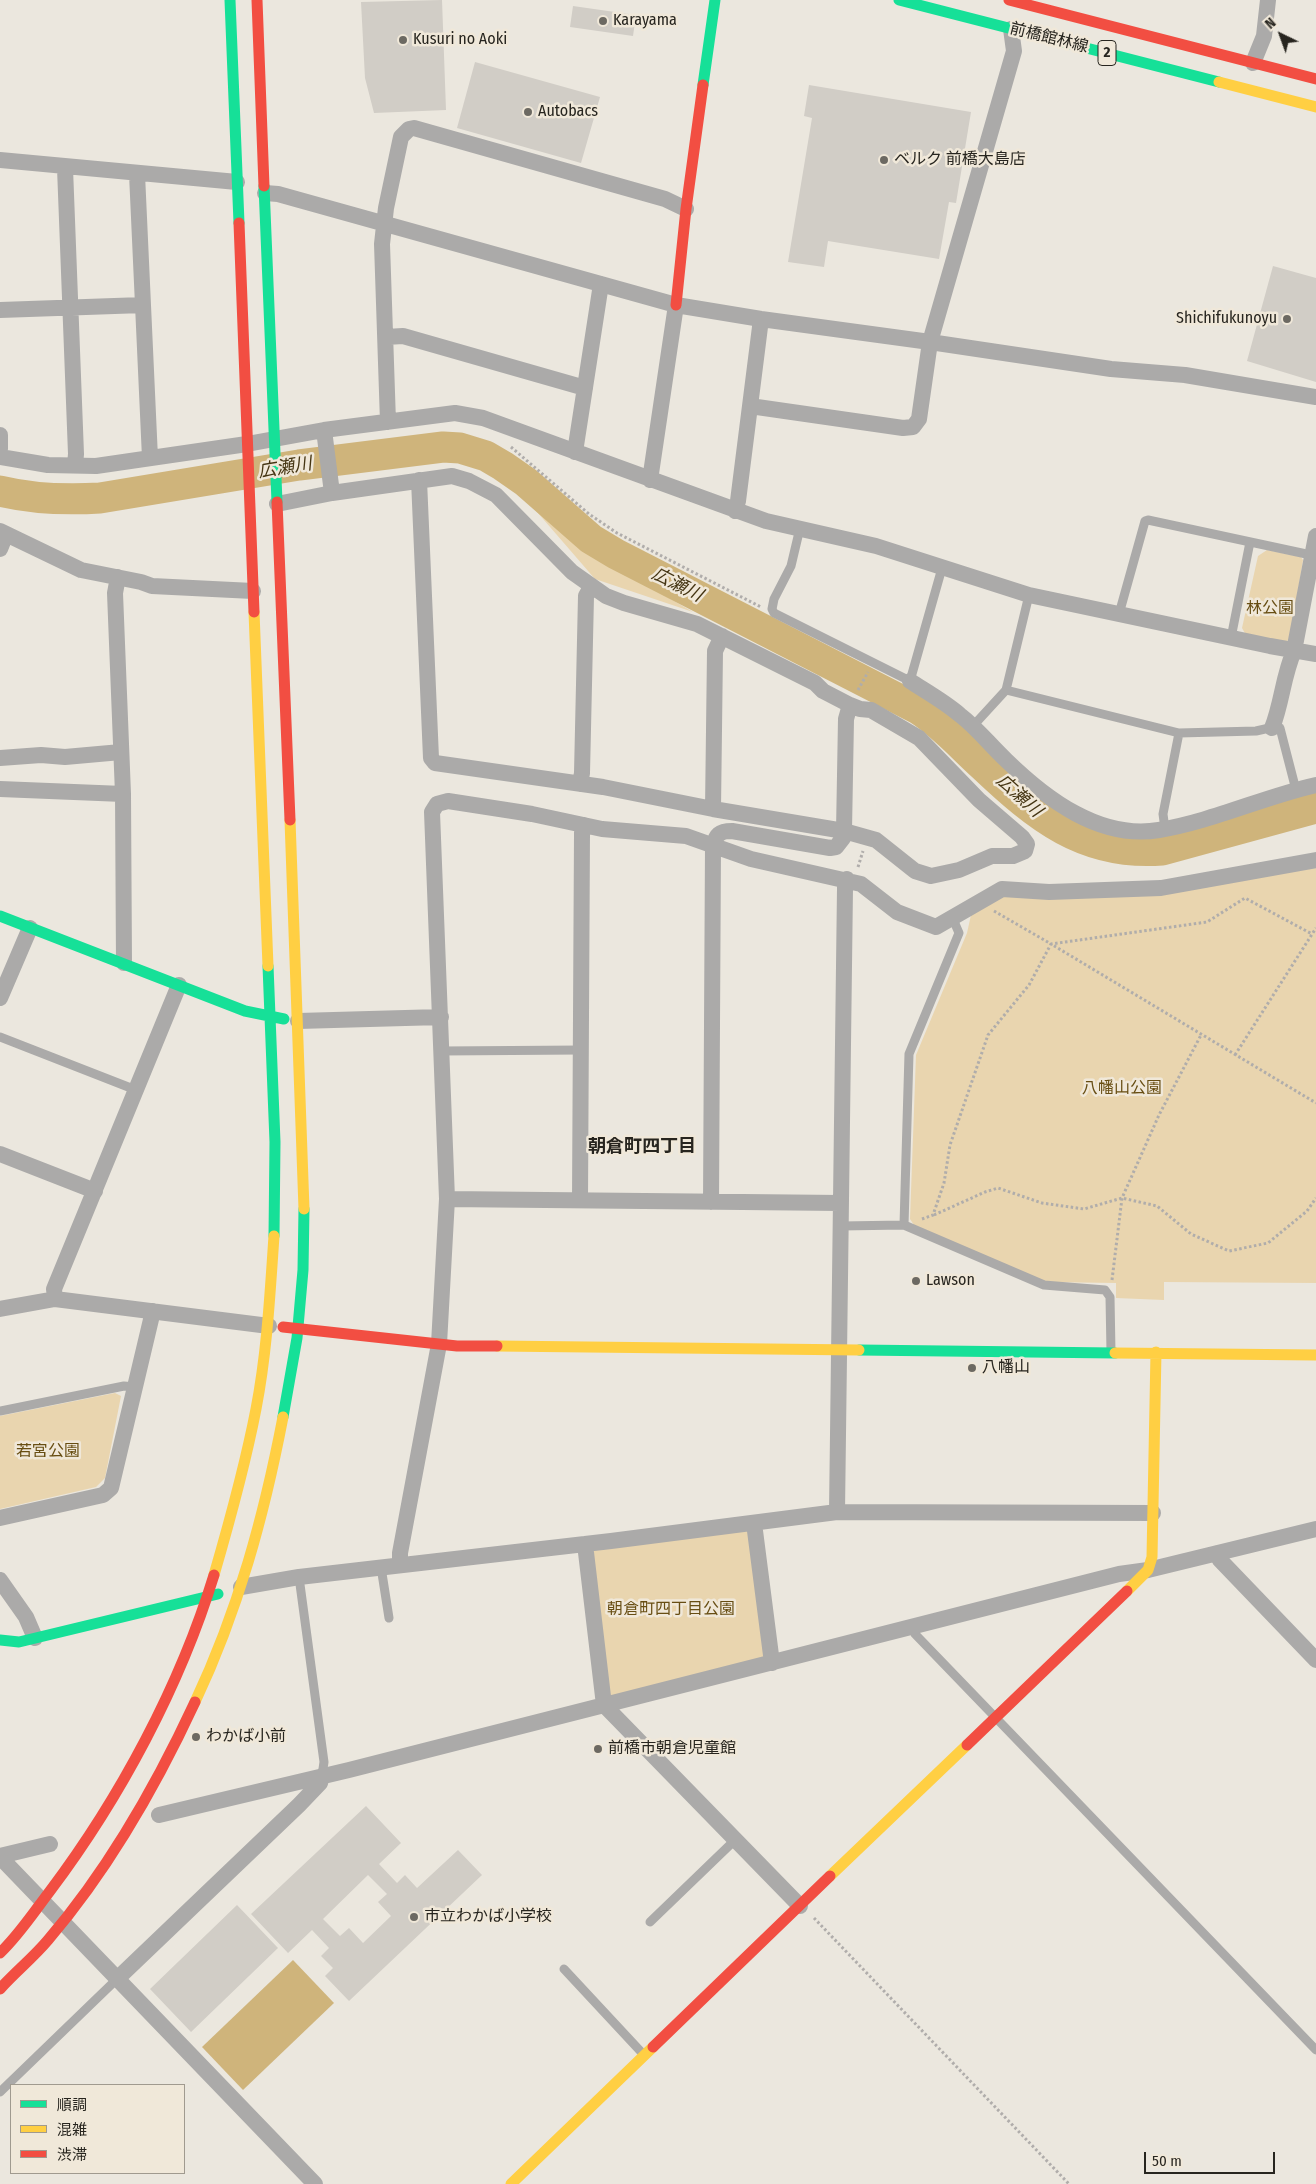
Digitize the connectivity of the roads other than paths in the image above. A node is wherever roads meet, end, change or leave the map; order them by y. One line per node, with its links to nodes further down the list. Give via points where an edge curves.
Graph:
1 (230, 0): 14 (street)
2 (257, 0): 15 (street)
3 (715, 0): 16 (street)
4 (898, 0): 7 (street, 前橋館林線 / 2)
5 (1009, 0): 8 (street, 前橋館林線 / 2)
6 (1268, 0): 8 (street, via 1264,36)
7 (1010, 28): 10 (street, 前橋館林線 / 2); 25 (street, via 1014,51)
8 (1253, 63): 9 (street, 前橋館林線 / 2)
9 (1316, 79)
10 (1316, 107)
11 (0, 160): 12 (street)
12 (65, 168): 13 (street); 21 (street)
13 (137, 174): 14 (street); 19 (street)
14 (237, 182): 34 (street)
15 (265, 193): 17 (street); 32 (street)
16 (686, 209): 17 (street, via 665,199 414,128 408,129 402,137); 20 (street)
17 (384, 224): 18 (street); 24 (street)
18 (601, 284): 20 (street); 26 (street)
19 (143, 305): 21 (street); 37 (street)
20 (676, 305): 23 (street); 40 (street)
21 (70, 309): 22 (street); 38 (street)
22 (0, 310)
23 (761, 320): 25 (street); 28 (street)
24 (386, 337): 26 (street, via 403,336); 29 (street)
25 (930, 342): 27 (street, via 1111,369 1185,375); 28 (street, via 919,418 913,427)
26 (585, 388): 35 (street)
27 (1316, 396)
28 (750, 406): 43 (street)
29 (388, 422): 30 (street); 35 (street, via 469,414)
30 (324, 430): 32 (street); 41 (street)
31 (0, 435): 33 (street)
32 (274, 446): 34 (street); 42 (street)
33 (0, 449)
34 (247, 450): 37 (street); 52 (street)
35 (576, 452): 40 (street)
36 (0, 457): 38 (street, via 48,465)
37 (150, 458): 38 (street, via 96,466)
38 (74, 465)
39 (420, 480): 41 (street); 51 (street, via 452,476 482,486 496,495); 67 (street, via 430,758 441,766)
40 (650, 480): 43 (street)
41 (331, 487): 42 (street)
42 (276, 496): 87 (street)
43 (735, 511): 44 (street)
44 (800, 528): 49 (street, via 876,546); 59 (lane, via 791,566 774,599 774,613)
45 (1316, 536): 48 (street)
46 (2, 538): 50 (street, via 81,570)
47 (1250, 542): 48 (lane); 54 (lane, via 1148,520); 56 (lane)
48 (1311, 554): 57 (street)
49 (942, 568): 53 (street); 59 (lane)
50 (118, 577): 52 (street, via 152,586); 65 (street, via 115,593)
51 (591, 587): 55 (street, via 624,603 677,618); 67 (street, via 586,596)
52 (253, 591): 85 (street)
53 (1029, 594): 54 (street); 60 (lane)
54 (1119, 614): 56 (street)
55 (722, 636): 61 (street, via 815,683 823,691); 72 (street, via 715,651)
56 (1231, 638): 57 (street)
57 (1294, 651): 58 (street); 63 (street)
58 (1316, 654)
59 (910, 681): 62 (street)
60 (1006, 690): 62 (lane); 64 (lane)
61 (852, 702): 75 (street, via 846,718); 75 (street, via 919,738 1027,844 1018,855 992,856 959,870 932,876 914,871 876,840)
62 (973, 726): 74 (street, via 1012,766 1063,807 1107,826 1137,831)
63 (1272, 728): 64 (lane); 70 (lane, via 1280,728 1282,732)
64 (1179, 733): 74 (lane, via 1163,814)
65 (121, 752): 66 (street); 71 (street)
66 (0, 758)
67 (580, 784): 72 (street)
68 (1316, 785): 70 (street)
69 (0, 789): 71 (street)
70 (1296, 790): 74 (street)
71 (123, 794): 82 (street)
72 (713, 808): 75 (street)
73 (584, 826): 76 (street, via 678,835); 86 (street, via 448,801 434,807); 89 (street)
74 (1165, 829)
75 (844, 831): 76 (street, via 839,844 830,848 732,831 719,833)
76 (713, 846): 78 (street, via 751,859); 96 (street)
77 (1316, 860): 80 (street, via 1161,888 1049,892 1002,889)
78 (851, 877): 80 (street, via 897,912 932,926); 97 (street)
79 (0, 916): 81 (street)
80 (953, 918): 98 (lane, via 959,934 909,1054)
81 (30, 928): 82 (street); 84 (street)
82 (124, 963): 83 (street)
83 (179, 985): 85 (street, via 244,1011); 91 (street)
84 (0, 998)
85 (270, 1017): 87 (street); 103 (street, via 277,1205)
86 (441, 1017): 87 (street); 90 (street)
87 (298, 1021): 104 (street, via 304,1207)
88 (0, 1037): 91 (lane)
89 (581, 1050): 90 (lane); 95 (street)
90 (442, 1051): 94 (street)
91 (136, 1090): 93 (street)
92 (0, 1154): 93 (street)
93 (95, 1191): 100 (street, via 54,1289)
94 (447, 1199): 95 (street); 105 (street)
95 (580, 1200): 96 (street)
96 (711, 1202): 97 (street)
97 (841, 1203): 99 (street)
98 (904, 1225): 99 (lane); 107 (lane, via 1044,1285 1108,1292)
99 (841, 1226): 106 (street)
100 (54, 1299): 101 (street); 102 (street)
101 (0, 1309)
102 (153, 1311): 103 (street); 110 (street)
103 (269, 1326): 104 (street); 125 (street, via 238,1498)
104 (298, 1329): 105 (street); 124 (street, via 273,1473)
105 (439, 1344): 106 (street); 119 (street)
106 (840, 1350): 107 (street); 112 (street)
107 (1111, 1352): 108 (street)
108 (1156, 1352): 109 (street); 113 (street)
109 (1316, 1355)
110 (135, 1387): 111 (lane, via 124,1386); 114 (street, via 108,1492)
111 (0, 1411)
112 (838, 1512): 113 (street); 115 (street)
113 (1153, 1513): 121 (street, via 1152,1557)
114 (0, 1518)
115 (754, 1523): 117 (street); 131 (street)
116 (1316, 1529): 118 (street)
117 (585, 1544): 119 (street); 132 (street)
118 (1218, 1553): 121 (street); 130 (street, via 1220,1560)
119 (400, 1565): 120 (street)
120 (381, 1567): 122 (street); 126 (lane)
121 (1148, 1570): 127 (street, via 1119,1574); 133 (street)
122 (298, 1577): 124 (street); 134 (lane, via 324,1762)
123 (0, 1580): 128 (street, via 26,1617)
124 (241, 1587): 125 (street); 141 (street, via 204,1680 169,1753 115,1846)
125 (207, 1598): 128 (street); 139 (street, via 188,1648 140,1748 91,1833)
126 (390, 1618)
127 (913, 1627): 131 (street); 133 (lane, via 915,1634)
128 (35, 1638): 129 (street, via 19,1642)
129 (0, 1640)
130 (1316, 1660)
131 (772, 1663): 132 (street)
132 (604, 1706): 134 (street); 136 (street)
133 (996, 1717): 140 (street); 147 (lane)
134 (322, 1776): 135 (street); 145 (street, via 299,1805)
135 (159, 1815)
136 (735, 1840): 140 (street); 142 (lane)
137 (50, 1844): 138 (street)
138 (0, 1857): 139 (street)
139 (42, 1902): 141 (street); 143 (street)
140 (800, 1906): 148 (street)
141 (62, 1921): 145 (street); 146 (street, via 46,1942)
142 (650, 1922)
143 (0, 1953)
144 (564, 1968): 148 (lane)
145 (117, 1978): 149 (lane); 150 (street)
146 (0, 1988)
147 (1316, 2050)
148 (644, 2056): 151 (street)
149 (0, 2092)
150 (315, 2184)
151 (511, 2184)

